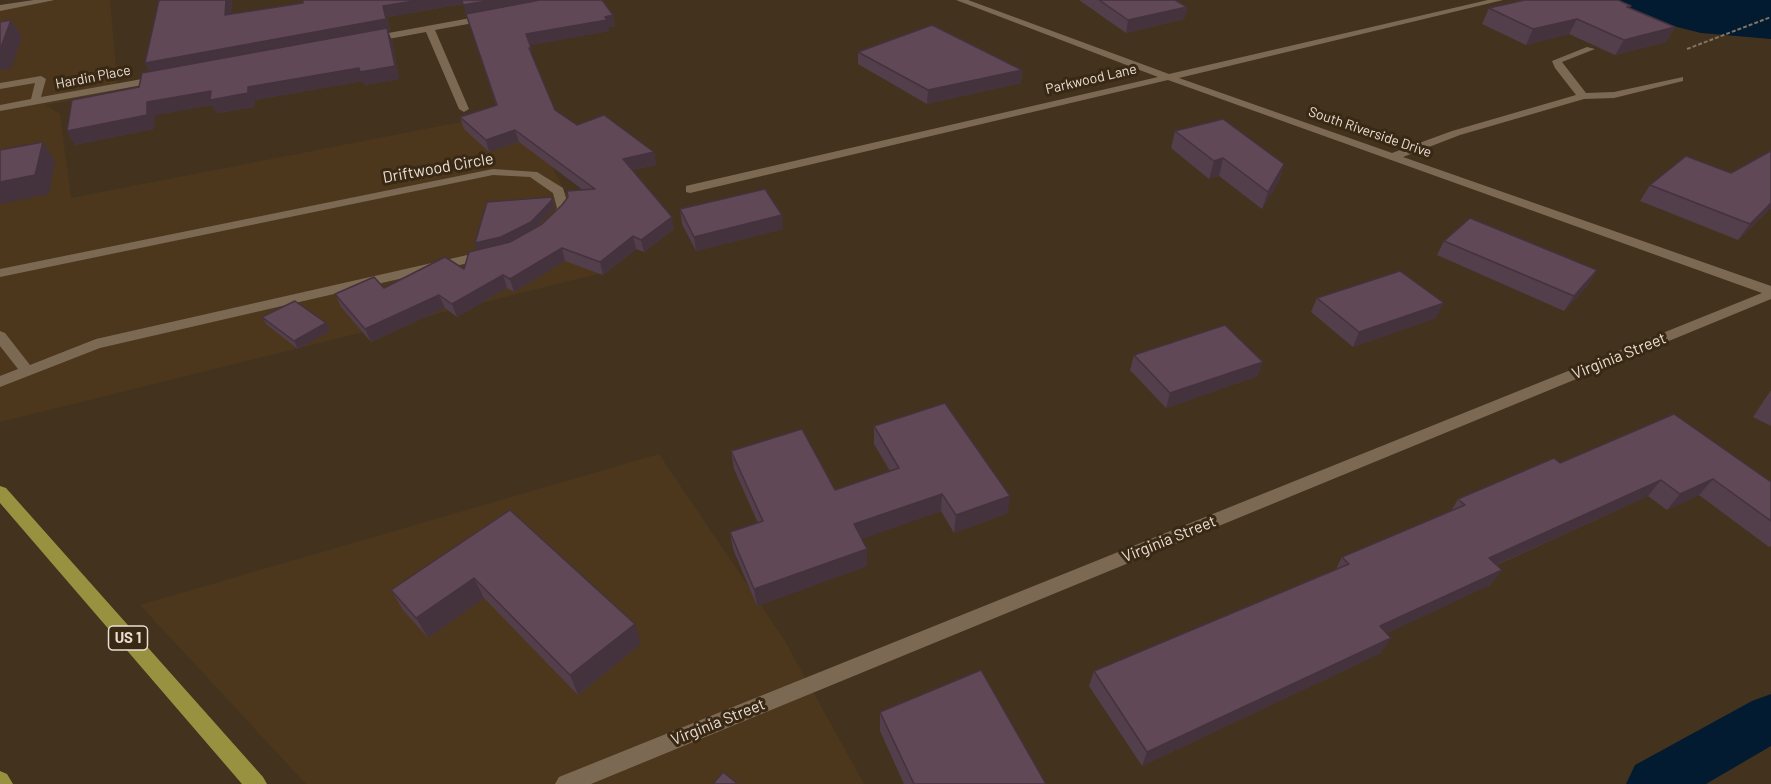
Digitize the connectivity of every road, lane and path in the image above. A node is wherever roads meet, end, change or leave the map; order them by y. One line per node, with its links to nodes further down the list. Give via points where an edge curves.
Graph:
1 (51, 0): 4 (street)
2 (960, 0): 12 (street, South Riverside Drive)
3 (1499, 0): 12 (street, Parkwood Lane)
4 (6, 5)
5 (499, 15): 7 (street)
6 (1771, 17): 10 (path)
7 (429, 28): 8 (street); 18 (street)
8 (359, 41)
9 (1590, 49): 15 (street, via 1557,61)
10 (1687, 49)
11 (174, 76): 16 (street, Hardin Place)
12 (1168, 77): 19 (street, South Riverside Drive); 20 (street, Parkwood Lane)
13 (1679, 79): 15 (street, via 1614,95)
14 (0, 86): 16 (street, via 41,79)
15 (1583, 96): 19 (street)
16 (35, 102): 17 (street, Hardin Place)
17 (0, 108)
18 (464, 110)
19 (1394, 156): 24 (street, South Riverside Drive)
20 (690, 189)
21 (545, 230): 23 (street, Driftwood Circle, via 563,208 559,190 532,174 493,172)
22 (496, 253): 26 (street, via 96,344)
23 (0, 273)
24 (1771, 293): 30 (street, Virginia Street)
25 (0, 336): 26 (street)
26 (27, 371): 27 (street)
27 (0, 382)
28 (0, 492): 29 (main road, US 1)
29 (256, 784)
30 (566, 784)

